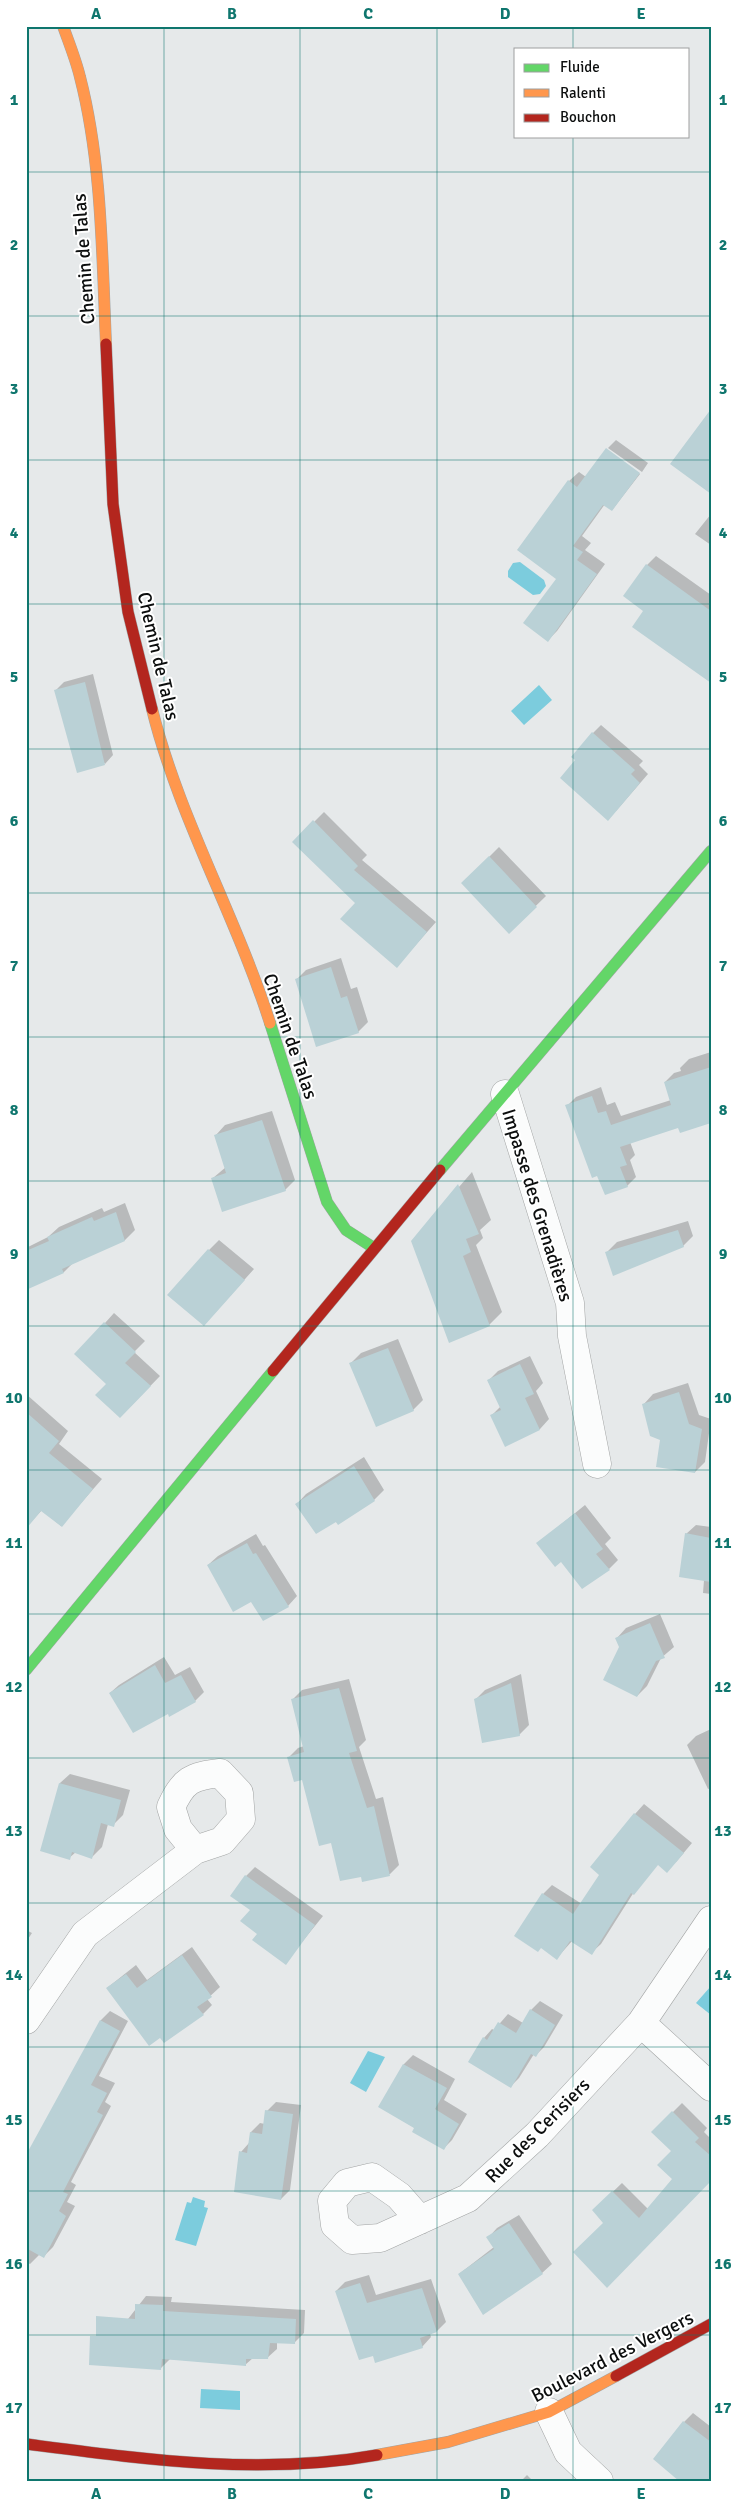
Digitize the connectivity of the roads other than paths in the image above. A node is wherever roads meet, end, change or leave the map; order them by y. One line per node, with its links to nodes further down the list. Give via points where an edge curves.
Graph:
1 (63, 26): 4 (street, Chemin de Talas, via 80,76 90,123 100,221 113,504 128,612 156,725 195,839 261,994 328,1202 346,1230)
2 (711, 851): 3 (street)
3 (505, 1094): 4 (street); 5 (street, Impasse des Grenadières, via 570,1302 572,1336)
4 (374, 1248): 6 (street)
5 (597, 1464)
6 (26, 1670)
7 (195, 1850): 9 (street, via 84,1934)
8 (711, 1920): 10 (street, Rue des Cerisiers)
9 (26, 2020)
10 (641, 2023): 11 (street); 12 (street, Rue des Cerisiers, via 537,2135 468,2198)
11 (711, 2087)
12 (420, 2220)
13 (711, 2324): 14 (street, Boulevard des Vergers)
14 (549, 2412): 15 (street, Boulevard des Vergers, via 448,2442 342,2461 255,2465 146,2460); 16 (street, via 568,2452)
15 (26, 2444)
16 (599, 2481)

